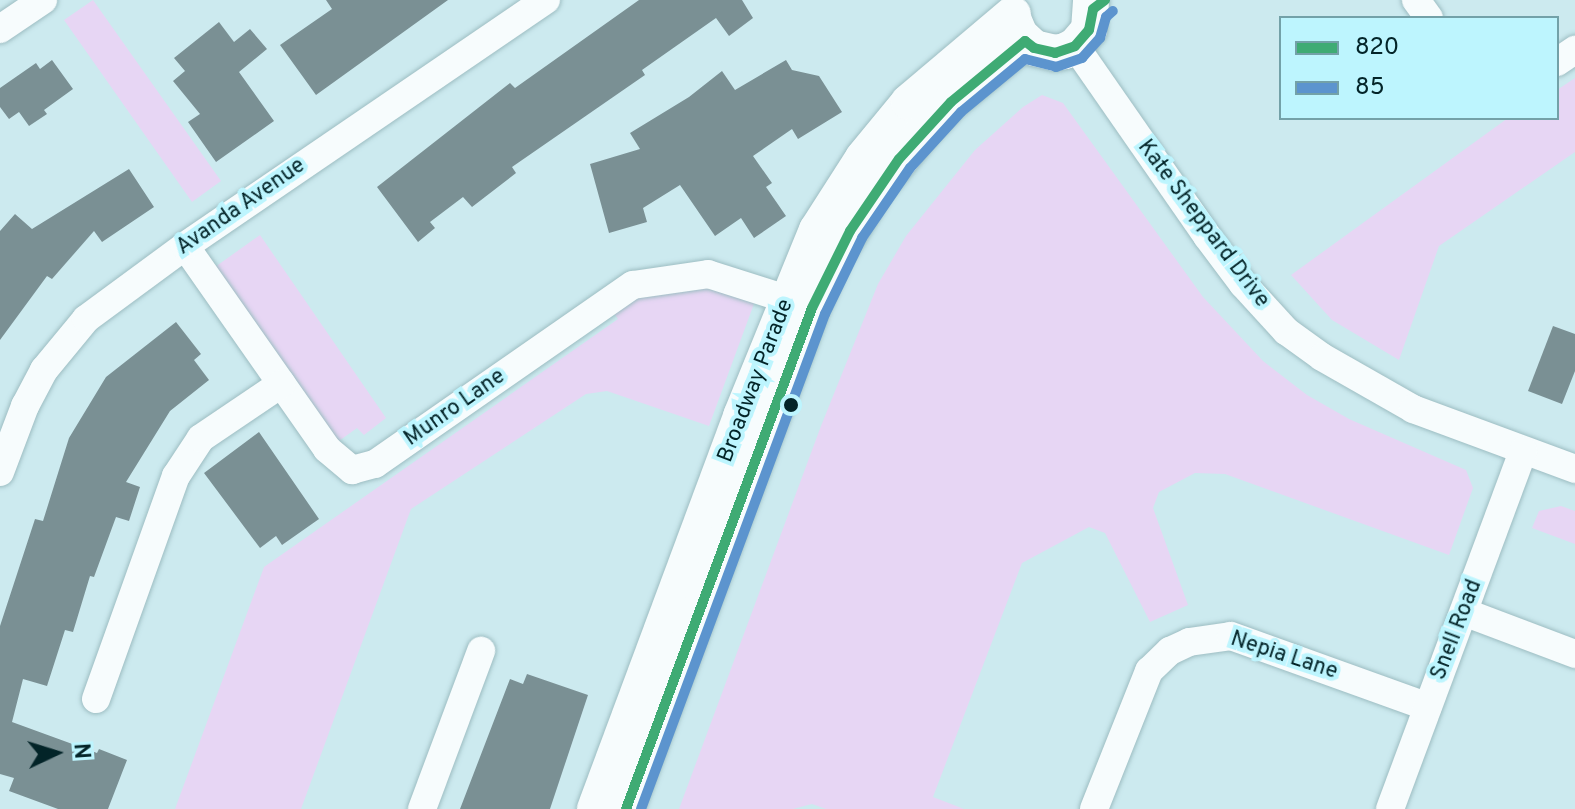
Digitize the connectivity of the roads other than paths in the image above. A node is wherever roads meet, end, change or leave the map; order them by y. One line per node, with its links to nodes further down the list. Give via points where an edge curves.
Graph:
1 (43, 0): 5 (street)
2 (546, 0): 7 (street, Avanda Avenue)
3 (1096, 3): 6 (street, via 1089,30)
4 (1018, 18): 6 (street, via 1034,48 1055,53); 8 (street, Broadway Parade, via 899,159)
5 (0, 29)
6 (1075, 46): 10 (street, Kate Sheppard Drive, via 1207,236 1286,331 1401,403)
7 (185, 246): 9 (street, Munro Lane); 12 (street, Avanda Avenue, via 114,296 65,343 25,406)
8 (800, 303): 9 (street, Munro Lane, via 708,274 633,285 394,451 352,470 327,449); 19 (street, Broadway Parade); 20 (street, Broadway Parade)
9 (281, 384): 16 (street, via 201,438 176,476)
10 (1523, 451): 11 (street, Kate Sheppard Drive); 13 (street, Snell Road)
11 (1575, 469)
12 (0, 472)
13 (1464, 612): 15 (street); 17 (street, Snell Road)
14 (481, 651): 18 (street)
15 (1575, 654)
16 (96, 699)
17 (1428, 707): 21 (street, Nepia Lane, via 1231,636 1189,642 1149,671); 22 (street, Snell Road)
18 (422, 809)
19 (595, 809)
20 (626, 809)
21 (1094, 809)
22 (1390, 809)

